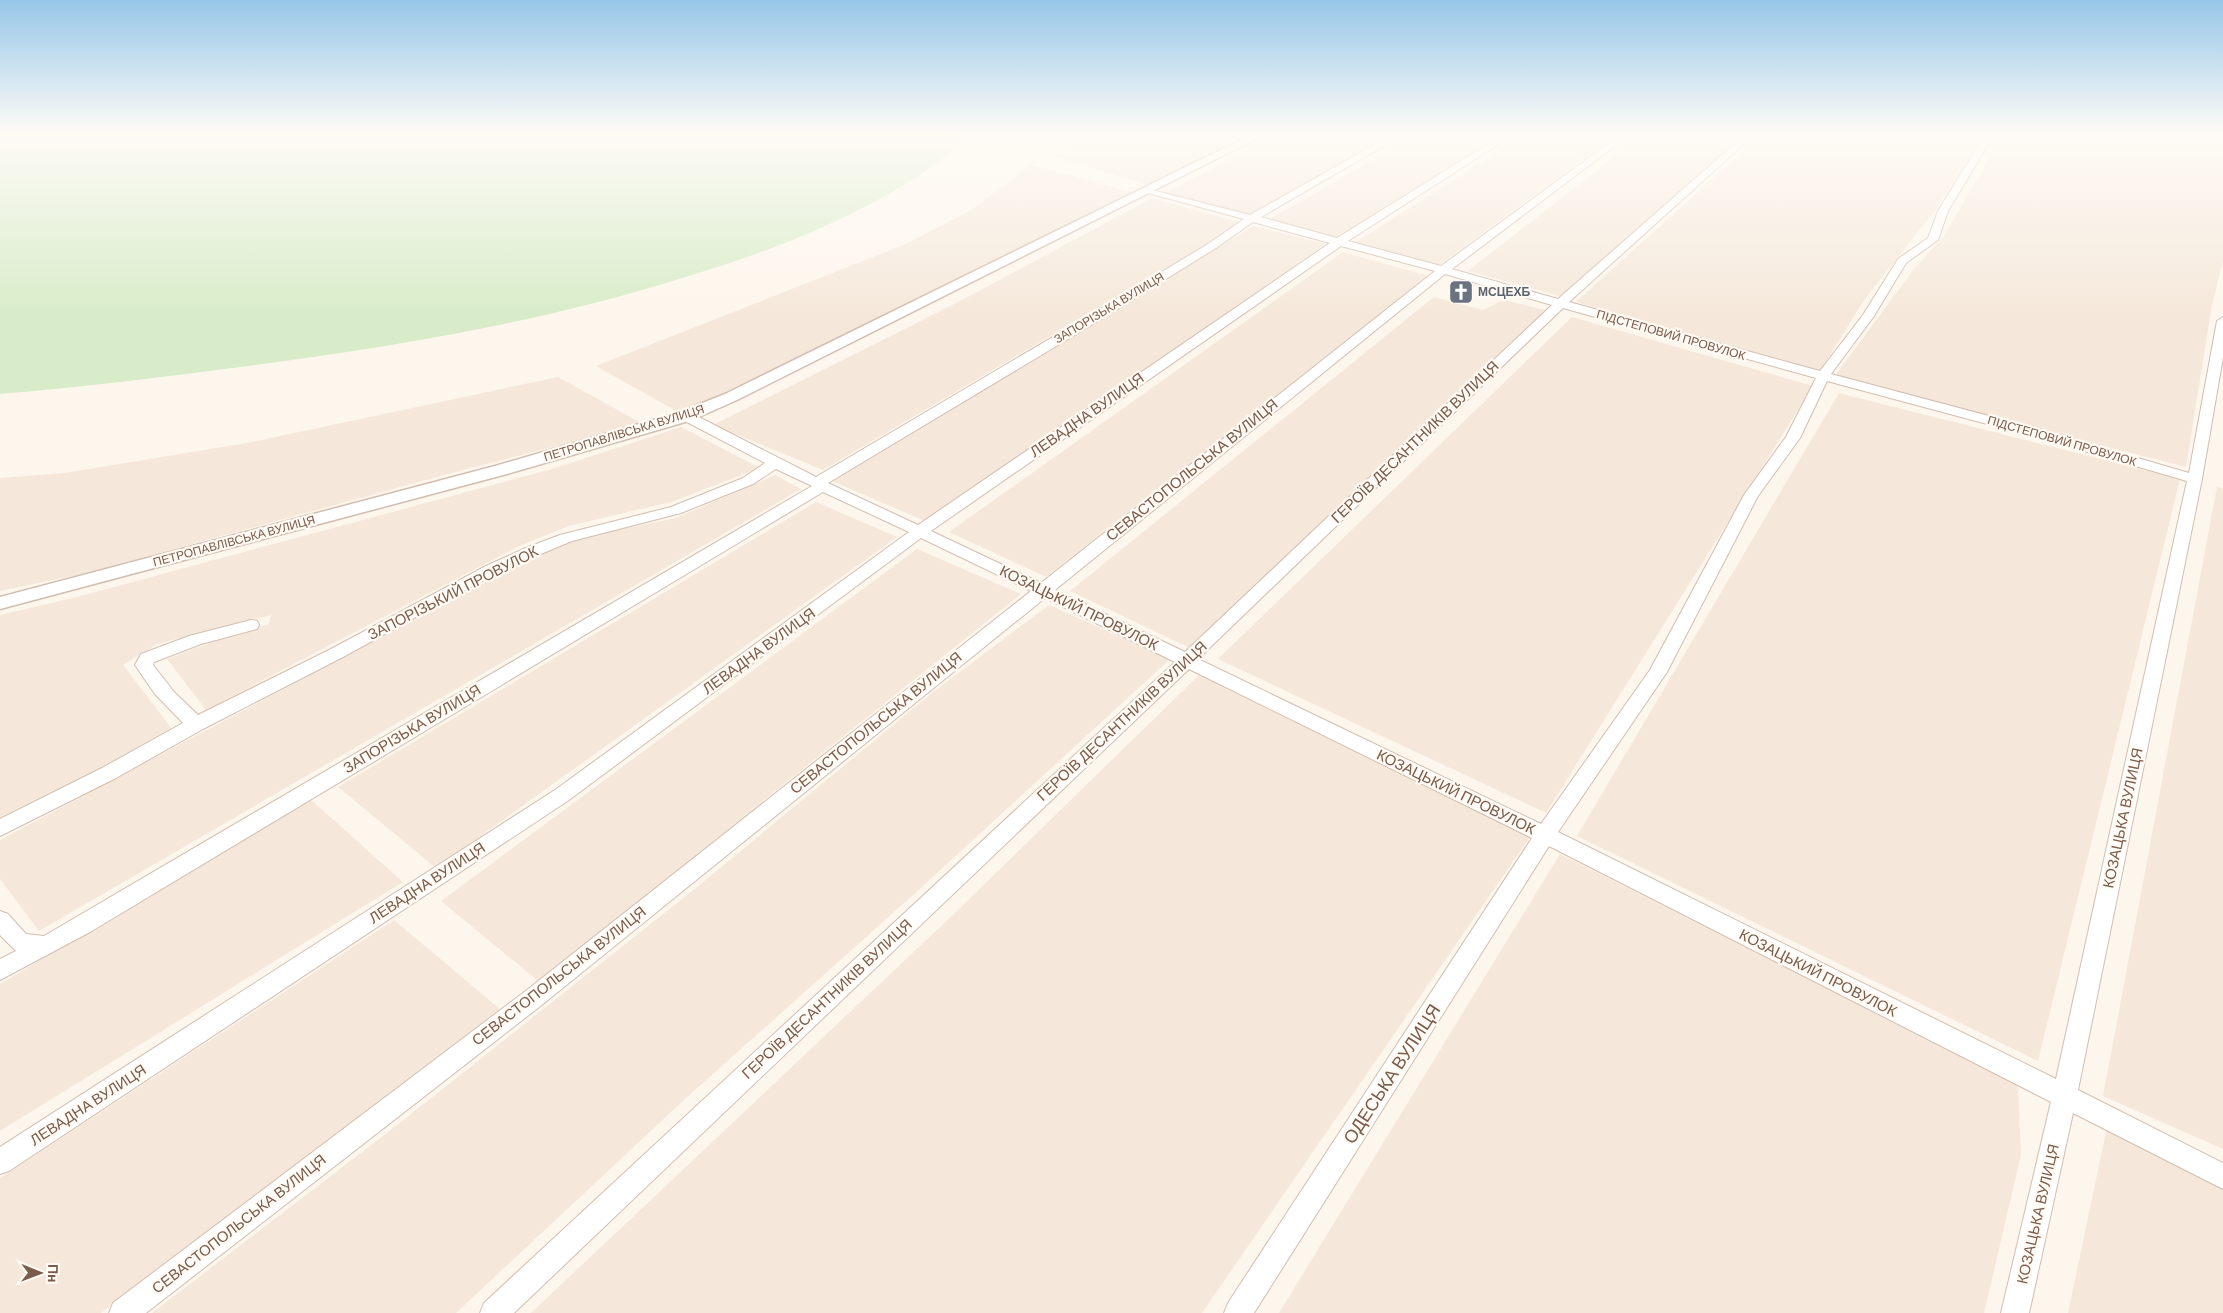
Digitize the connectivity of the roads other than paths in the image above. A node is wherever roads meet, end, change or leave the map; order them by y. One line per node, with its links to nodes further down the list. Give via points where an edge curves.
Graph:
1 (1139, 194): 14 (street, ПЕТРОПАВЛІВСЬКА ВУЛИЦЯ, via 731,397)
2 (1164, 194): 8 (street, ПІДСТЕПОВИЙ ПРОВУЛОК)
3 (1294, 194): 8 (street, ЗАПОРІЗЬКА ВУЛИЦЯ)
4 (1414, 194): 9 (street, ЛЕВАДНА ВУЛИЦЯ)
5 (1545, 194): 10 (street, СЕВАСТОПОЛЬСЬКА ВУЛИЦЯ)
6 (1683, 194): 11 (street, ГЕРОЇВ ДЕСАНТНИКІВ ВУЛИЦЯ)
7 (1953, 194): 13 (street, ОДЕСЬКА ВУЛИЦЯ, via 1943,211 1933,240 1902,261 1868,316)
8 (1252, 218): 9 (street, ПІДСТЕПОВИЙ ПРОВУЛОК); 17 (street, ЗАПОРІЗЬКА ВУЛИЦЯ, via 1212,246)
9 (1340, 241): 10 (street, ПІДСТЕПОВИЙ ПРОВУЛОК); 18 (street, ЛЕВАДНА ВУЛИЦЯ)
10 (1443, 270): 11 (street, ПІДСТЕПОВИЙ ПРОВУЛОК); 19 (street, СЕВАСТОПОЛЬСЬКА ВУЛИЦЯ)
11 (1561, 303): 13 (street, ПІДСТЕПОВИЙ ПРОВУЛОК); 22 (street, ГЕРОЇВ ДЕСАНТНИКІВ ВУЛИЦЯ)
12 (2223, 321): 16 (street, КОЗАЦЬКА ВУЛИЦЯ)
13 (1823, 377): 16 (street, ПІДСТЕПОВИЙ ПРОВУЛОК); 25 (street, ОДЕСЬКА ВУЛИЦЯ, via 1793,438 1751,495 1658,672)
14 (686, 416): 15 (street, КОЗАЦЬКИЙ ПРОВУЛОК); 20 (street, ПЕТРОПАВЛІВСЬКА ВУЛИЦЯ, via 492,472)
15 (775, 463): 17 (street, КОЗАЦЬКИЙ ПРОВУЛОК); 23 (street, ЗАПОРІЗЬКИЙ ПРОВУЛОК, via 748,481 676,510 566,538 534,550)
16 (2195, 478): 29 (street, КОЗАЦЬКА ВУЛИЦЯ)
17 (819, 485): 18 (street, КОЗАЦЬКИЙ ПРОВУЛОК); 27 (street, ЗАПОРІЗЬКА ВУЛИЦЯ)
18 (919, 532): 19 (street, КОЗАЦЬКИЙ ПРОВУЛОК); 30 (street, ЛЕВАДНА ВУЛИЦЯ, via 562,795)
19 (1042, 590): 22 (street, КОЗАЦЬКИЙ ПРОВУЛОК); 32 (street, СЕВАСТОПОЛЬСЬКА ВУЛИЦЯ, via 535,997)
20 (0, 603)
21 (251, 625): 23 (street, via 195,640 147,658 144,665 150,675 178,710)
22 (1187, 660): 25 (street, КОЗАЦЬКИЙ ПРОВУЛОК); 33 (street, ГЕРОЇВ ДЕСАНТНИКІВ ВУЛИЦЯ)
23 (196, 724): 24 (street, ЗАПОРІЗЬКИЙ ПРОВУЛОК, via 109,773)
24 (0, 828)
25 (1545, 835): 29 (street, КОЗАЦЬКИЙ ПРОВУЛОК); 34 (street, ОДЕСЬКА ВУЛИЦЯ)
26 (0, 920): 27 (street, via 20,943)
27 (45, 945): 28 (street, ЗАПОРІЗЬКА ВУЛИЦЯ)
28 (0, 970)
29 (2064, 1097): 31 (street, КОЗАЦЬКИЙ ПРОВУЛОК); 35 (street, КОЗАЦЬКА ВУЛИЦЯ)
30 (0, 1162)
31 (2223, 1176)
32 (123, 1313)
33 (494, 1313)
34 (1238, 1313)
35 (2015, 1313)

